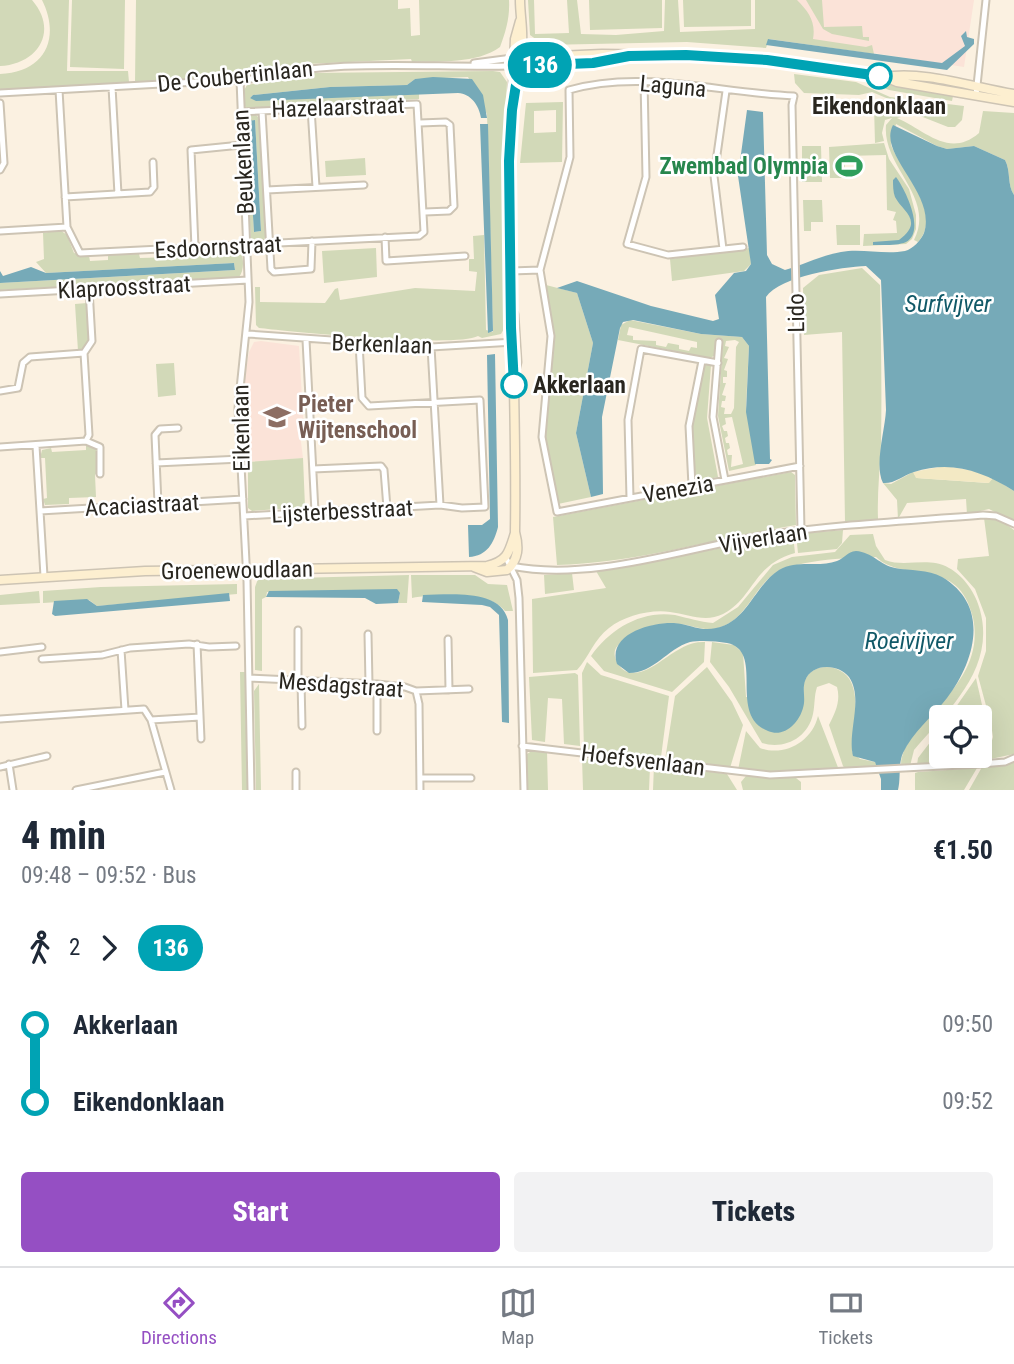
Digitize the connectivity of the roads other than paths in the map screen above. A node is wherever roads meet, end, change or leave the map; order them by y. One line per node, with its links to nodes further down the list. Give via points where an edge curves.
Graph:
1 (520, 0): 3 (street, via 523,29)
2 (986, 0): 9 (street)
3 (516, 62): 4 (street, De Coubertinlaan, via 305,68); 9 (street, via 602,54 767,60 922,78); 38 (street, via 510,100)
4 (240, 79): 6 (street, De Coubertinlaan); 17 (street, Beukenlaan)
5 (643, 80): 8 (street, Laguna); 36 (street, via 646,177 627,244 668,255); 39 (street, Laguna, via 569,90 570,157)
6 (112, 87): 7 (street, De Coubertinlaan); 25 (street)
7 (59, 90): 10 (street, De Coubertinlaan); 26 (street)
8 (726, 91): 12 (street, Laguna); 36 (street, via 714,176)
9 (973, 92): 11 (street); 13 (street)
10 (0, 93)
11 (1014, 94)
12 (794, 96): 60 (street, Lido)
13 (1014, 102)
14 (0, 103): 21 (street, via 4,163)
15 (312, 108): 16 (street, Hazelaarstraat); 18 (street, Hazelaarstraat, via 410,102 417,104); 23 (street)
16 (262, 111): 17 (street, Hazelaarstraat); 24 (street, Beukenlaan)
17 (240, 112): 19 (street, Beukenlaan)
18 (420, 123): 27 (street); 27 (street, via 450,125 454,206 449,211)
19 (241, 145): 33 (street, Beukenlaan); 35 (street, via 191,150)
20 (153, 162): 25 (street, via 153,190)
21 (0, 170)
22 (364, 185): 23 (street)
23 (316, 187): 24 (street)
24 (267, 190): 32 (street, Beukenlaan)
25 (118, 194): 26 (street)
26 (65, 197): 28 (street)
27 (425, 212): 30 (street, Esdoornstraat, via 425,227 419,236)
28 (67, 227): 29 (street); 35 (street, Esdoornstraat, via 80,253)
29 (0, 231)
30 (385, 237): 31 (street, Esdoornstraat); 37 (street, via 386,261)
31 (312, 241): 32 (street, Esdoornstraat); 32 (street, Beukenlaan, via 313,264 308,271 274,272)
32 (270, 244): 33 (street, Esdoornstraat)
33 (247, 245): 35 (street, Esdoornstraat); 40 (street, Eikenlaan)
34 (743, 247): 36 (street)
35 (195, 248)
36 (723, 249)
37 (465, 256)
38 (511, 271): 39 (street); 45 (street)
39 (540, 271): 72 (street, Laguna, via 551,336 542,437)
40 (248, 280): 41 (street, Klaproosstraat); 43 (street, Eikenlaan)
41 (89, 289): 42 (street, Klaproosstraat); 49 (street, via 92,341)
42 (0, 294)
43 (248, 334): 44 (street, Berkenlaan); 58 (street, Eikenlaan, via 238,397)
44 (306, 340): 47 (street, Berkenlaan); 61 (street)
45 (514, 342): 48 (street, Berkenlaan); 76 (street, via 515,532)
46 (719, 342): 51 (street)
47 (359, 343): 48 (street, Berkenlaan); 53 (street, via 365,404)
48 (431, 347): 53 (street)
49 (84, 354): 52 (street, via 30,357 23,363 18,388); 55 (street)
50 (702, 361): 51 (street); 64 (street, via 690,426); 65 (street, via 642,349 628,420)
51 (718, 363): 63 (street, via 713,416)
52 (0, 391)
53 (434, 402): 68 (street); 68 (street, Lijsterbesstraat, via 480,400 485,507)
54 (178, 428): 59 (street, via 156,431)
55 (86, 442): 56 (street); 62 (street, via 100,447)
56 (36, 446): 57 (street); 70 (street)
57 (0, 447)
58 (241, 459): 59 (street); 66 (street, Eikenlaan)
59 (156, 463): 67 (street)
60 (800, 466): 63 (street, Venezia); 75 (street, Lido)
61 (313, 470): 69 (street, via 381,466); 71 (street)
62 (100, 474)
63 (725, 480): 64 (street, Venezia)
64 (692, 486): 65 (street, Venezia)
65 (630, 498): 72 (street, Venezia)
66 (243, 499): 67 (street, Acaciastraat); 73 (street, Eikenlaan)
67 (158, 504): 70 (street, Acaciastraat)
68 (440, 505): 69 (street, Lijsterbesstraat)
69 (387, 508): 71 (street, Lijsterbesstraat)
70 (40, 510): 78 (street)
71 (315, 512): 73 (street, Lijsterbesstraat)
72 (557, 512)
73 (244, 516): 77 (street, Eikenlaan)
74 (1014, 524): 75 (street, Vijverlaan, via 983,515)
75 (802, 530): 76 (street, Vijverlaan, via 643,561 525,569)
76 (509, 562): 77 (street, Groenewoudlaan, via 474,568); 103 (street, via 519,598)
77 (246, 570): 78 (street, Groenewoudlaan); 89 (street, Eikenlaan)
78 (44, 576): 79 (street, Groenewoudlaan)
79 (0, 580)
80 (298, 630): 90 (street)
81 (368, 634): 91 (street)
82 (448, 639): 94 (street)
83 (197, 644): 84 (street); 86 (street); 97 (street)
84 (236, 646)
85 (41, 647): 87 (street)
86 (121, 650): 88 (street); 96 (street)
87 (0, 652)
88 (43, 659)
89 (250, 678): 90 (street, Mesdagstraat); 116 (street, Eikenlaan)
90 (299, 680): 91 (street, Mesdagstraat); 100 (street)
91 (369, 684): 92 (street, Mesdagstraat)
92 (377, 684): 95 (street, Mesdagstraat); 101 (street)
93 (469, 689): 94 (street)
94 (449, 690): 95 (street)
95 (416, 691): 110 (street, Mesdagstraat)
96 (125, 710): 98 (street); 99 (street, via 144,709)
97 (200, 717): 99 (street); 102 (street)
98 (0, 718)
99 (151, 720): 108 (street)
100 (302, 726)
101 (377, 731)
102 (201, 738)
103 (522, 746): 105 (street, Hoefsvenlaan, via 770,775); 119 (street)
104 (47, 756): 106 (street)
105 (1014, 758)
106 (9, 764): 107 (street); 113 (street)
107 (0, 767)
108 (165, 772): 112 (street); 115 (street)
109 (296, 772): 117 (street)
110 (420, 778): 111 (street); 118 (street, Mesdagstraat)
111 (471, 778)
112 (87, 789): 114 (street)
113 (13, 790)
114 (76, 790)
115 (171, 790)
116 (251, 790)
117 (296, 790)
118 (420, 790)
119 (524, 790)

